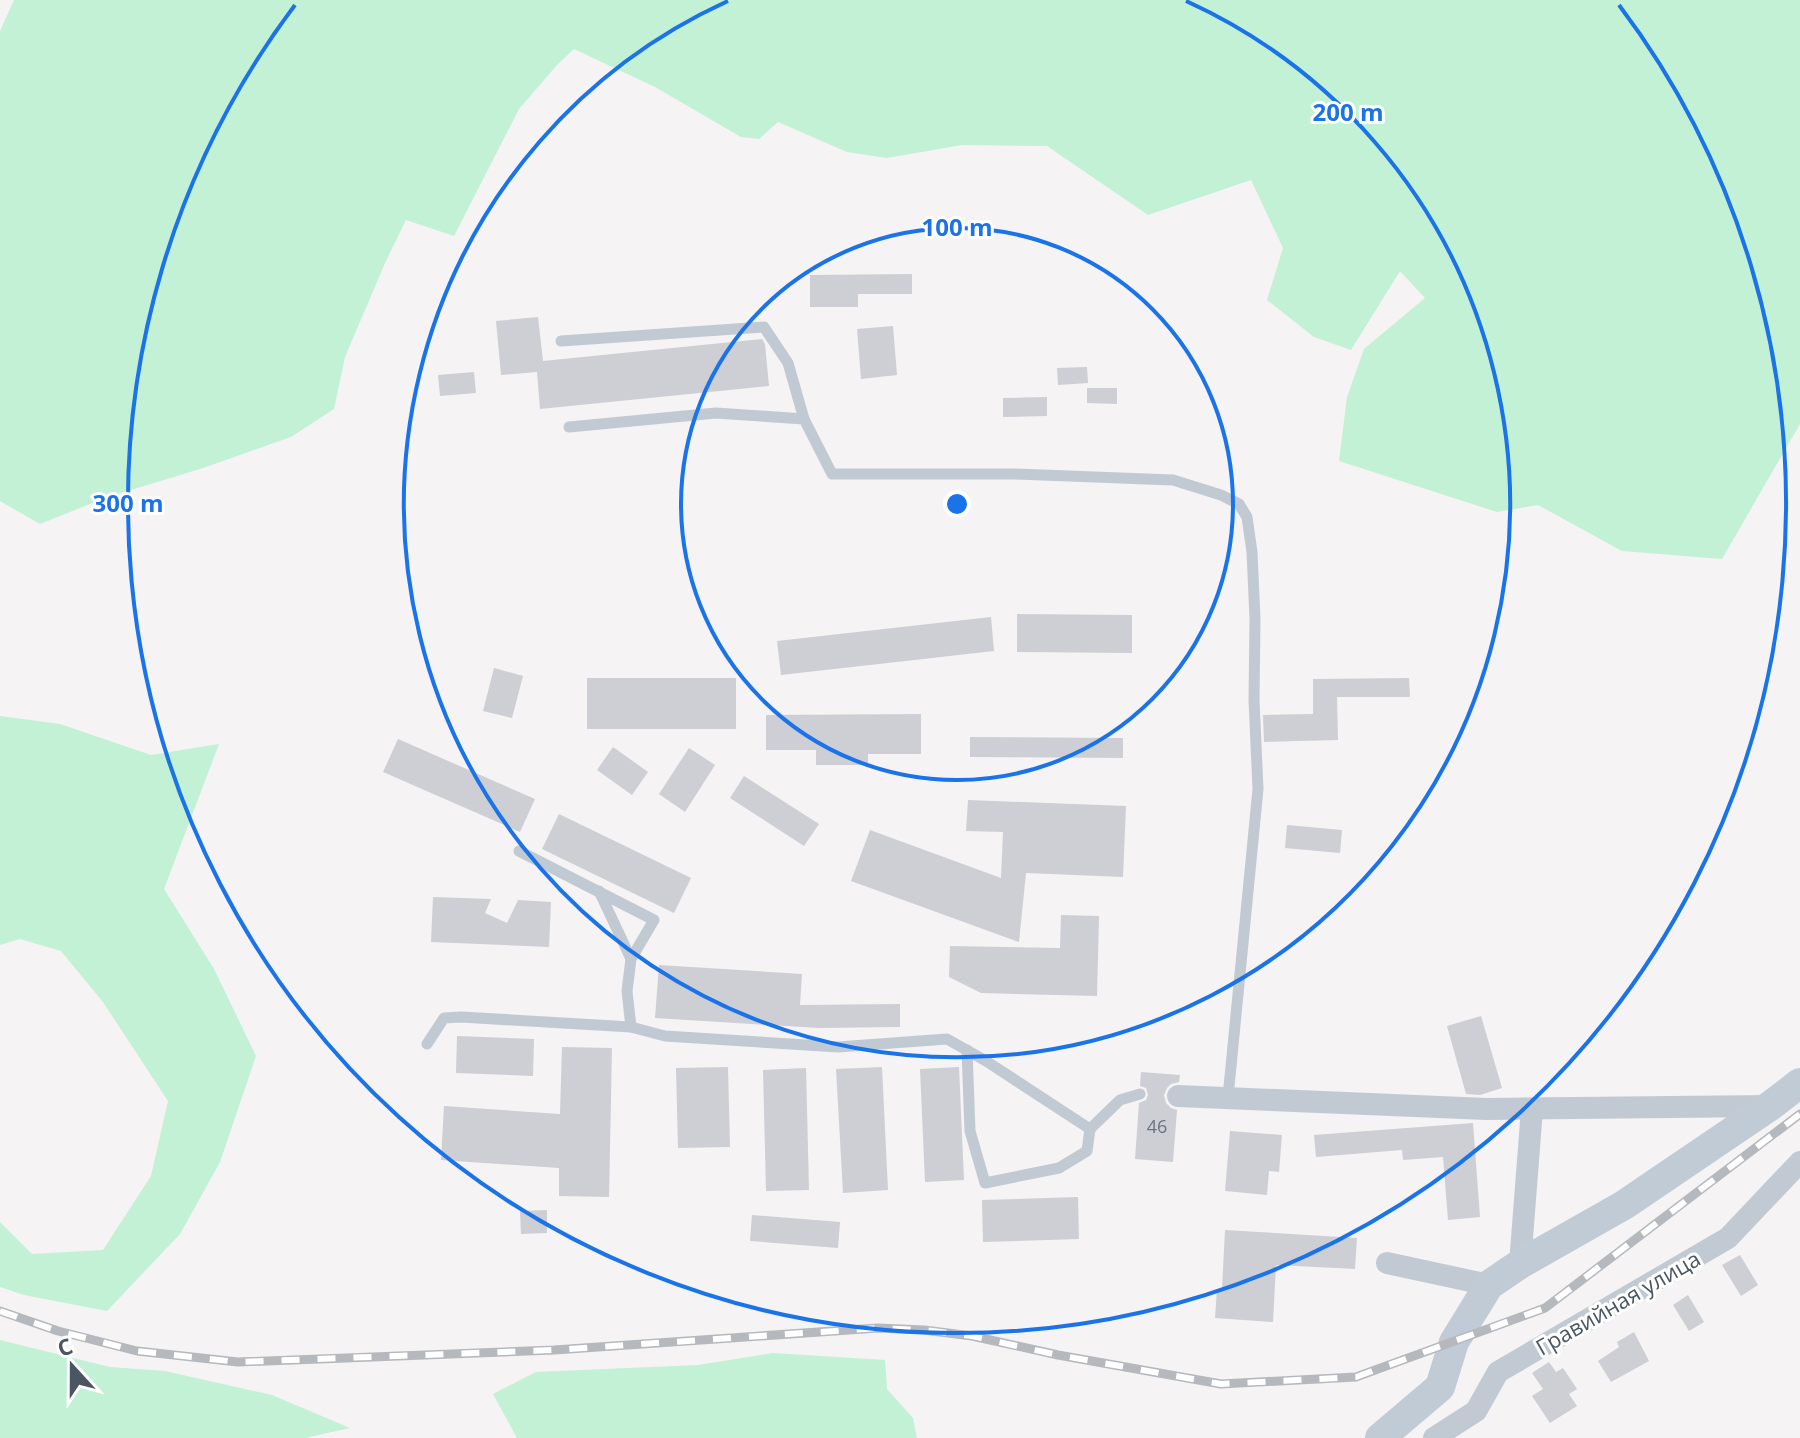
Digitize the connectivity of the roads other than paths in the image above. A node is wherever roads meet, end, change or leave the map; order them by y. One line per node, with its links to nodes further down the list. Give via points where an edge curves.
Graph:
1 (561, 341): 2 (lane, via 764,327 788,363)
2 (804, 419): 3 (lane, via 716,413); 13 (lane, via 832,474 1173,480 1239,504 1247,517 1252,552 1258,789)
3 (569, 427)
4 (519, 851): 5 (lane)
5 (599, 891): 6 (lane); 6 (lane, via 654,920)
6 (631, 959): 7 (lane)
7 (631, 1027): 8 (lane, via 444,1018); 9 (lane, via 665,1036 838,1047 947,1039)
8 (427, 1044)
9 (967, 1050): 16 (lane); 16 (lane, via 970,1131 985,1183 1059,1168 1087,1151)
10 (1800, 1083): 14 (street)
11 (1140, 1094): 16 (lane, via 1120,1100)
12 (1178, 1096): 13 (street)
13 (1228, 1097): 15 (street)
14 (1770, 1106): 15 (street); 19 (street, via 1624,1205)
15 (1532, 1109): 19 (street)
16 (1090, 1129)
17 (1800, 1162): 22 (street, Гравийная улица, via 1728,1238 1498,1372 1476,1411)
18 (1387, 1263): 20 (street)
19 (1520, 1264): 20 (street)
20 (1489, 1285): 21 (street, via 1454,1342 1440,1387)
21 (1380, 1438)
22 (1434, 1438)

